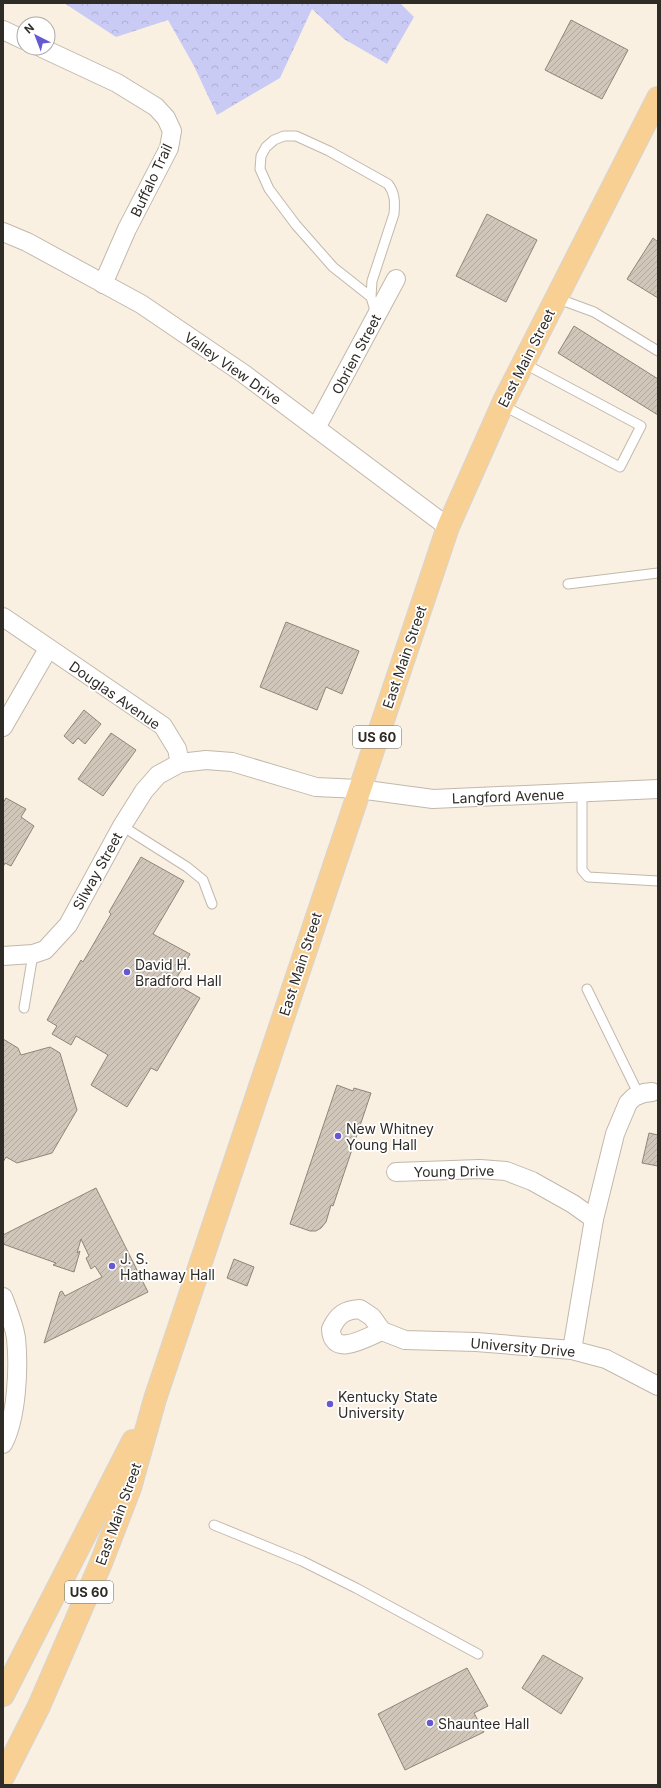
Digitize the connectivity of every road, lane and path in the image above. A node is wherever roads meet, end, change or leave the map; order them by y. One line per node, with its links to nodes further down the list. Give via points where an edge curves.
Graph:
1 (3, 30): 2 (street)
2 (16, 36)
3 (56, 55): 7 (street, Buffalo Trail, via 117,83 156,107 166,118 172,131 169,148 127,229)
4 (656, 106): 9 (main road, East Main Street / US 60)
5 (3, 232): 7 (street, Valley View Drive, via 27,242)
6 (396, 280): 10 (street, Obrien Street)
7 (103, 284): 14 (street, Valley View Drive, via 141,304 244,374)
8 (371, 297): 8 (lane, via 372,281 394,214 393,191 388,184 296,136 284,136 274,140 261,156 260,169 269,189 332,267); 10 (lane)
9 (556, 298): 11 (lane, via 594,312); 12 (main road, East Main Street / US 60)
10 (377, 315): 14 (street, Obrien Street)
11 (658, 351)
12 (523, 363): 13 (main road, East Main Street / US 60); 13 (lane, via 640,426 620,467)
13 (502, 405): 15 (main road, East Main Street / US 60)
14 (316, 428): 15 (street, Valley View Drive)
15 (448, 527): 22 (main road, East Main Street / US 60)
16 (658, 573): 17 (lane)
17 (568, 584)
18 (3, 617): 19 (street, Douglas Avenue)
19 (48, 649): 20 (street); 21 (street, Douglas Avenue, via 163,726 177,749)
20 (3, 726)
21 (180, 763): 22 (street, via 206,760 232,762 316,787); 25 (street, Silway Street, via 158,775 144,790)
22 (359, 789): 24 (street, Langford Avenue, via 433,799); 39 (main road, East Main Street / US 60)
23 (658, 790): 24 (street, Langford Avenue)
24 (582, 792): 26 (lane, via 582,870 588,877)
25 (122, 826): 27 (lane, via 203,880); 28 (street, Silway Street, via 68,924 45,950)
26 (658, 881)
27 (212, 904)
28 (33, 954): 29 (street, Silway Street); 31 (lane)
29 (3, 956)
30 (587, 989): 32 (lane)
31 (24, 1008)
32 (650, 1093): 34 (street, via 634,1097 622,1115)
33 (396, 1172): 34 (street, Young Drive, via 480,1169 506,1171 532,1181 574,1204)
34 (594, 1219): 37 (street)
35 (3, 1297): 40 (street, via 16,1337 16,1400 8,1436)
36 (382, 1331): 37 (street, University Drive, via 405,1340 476,1342)
37 (572, 1350): 38 (street, University Drive, via 606,1359)
38 (658, 1386)
39 (155, 1399): 43 (main road, East Main Street / US 60); 44 (main road, East Main Street / US 60, via 130,1488 103,1557 39,1706)
40 (3, 1444)
41 (214, 1525): 42 (lane, via 302,1561)
42 (478, 1654)
43 (3, 1695)
44 (3, 1777)

